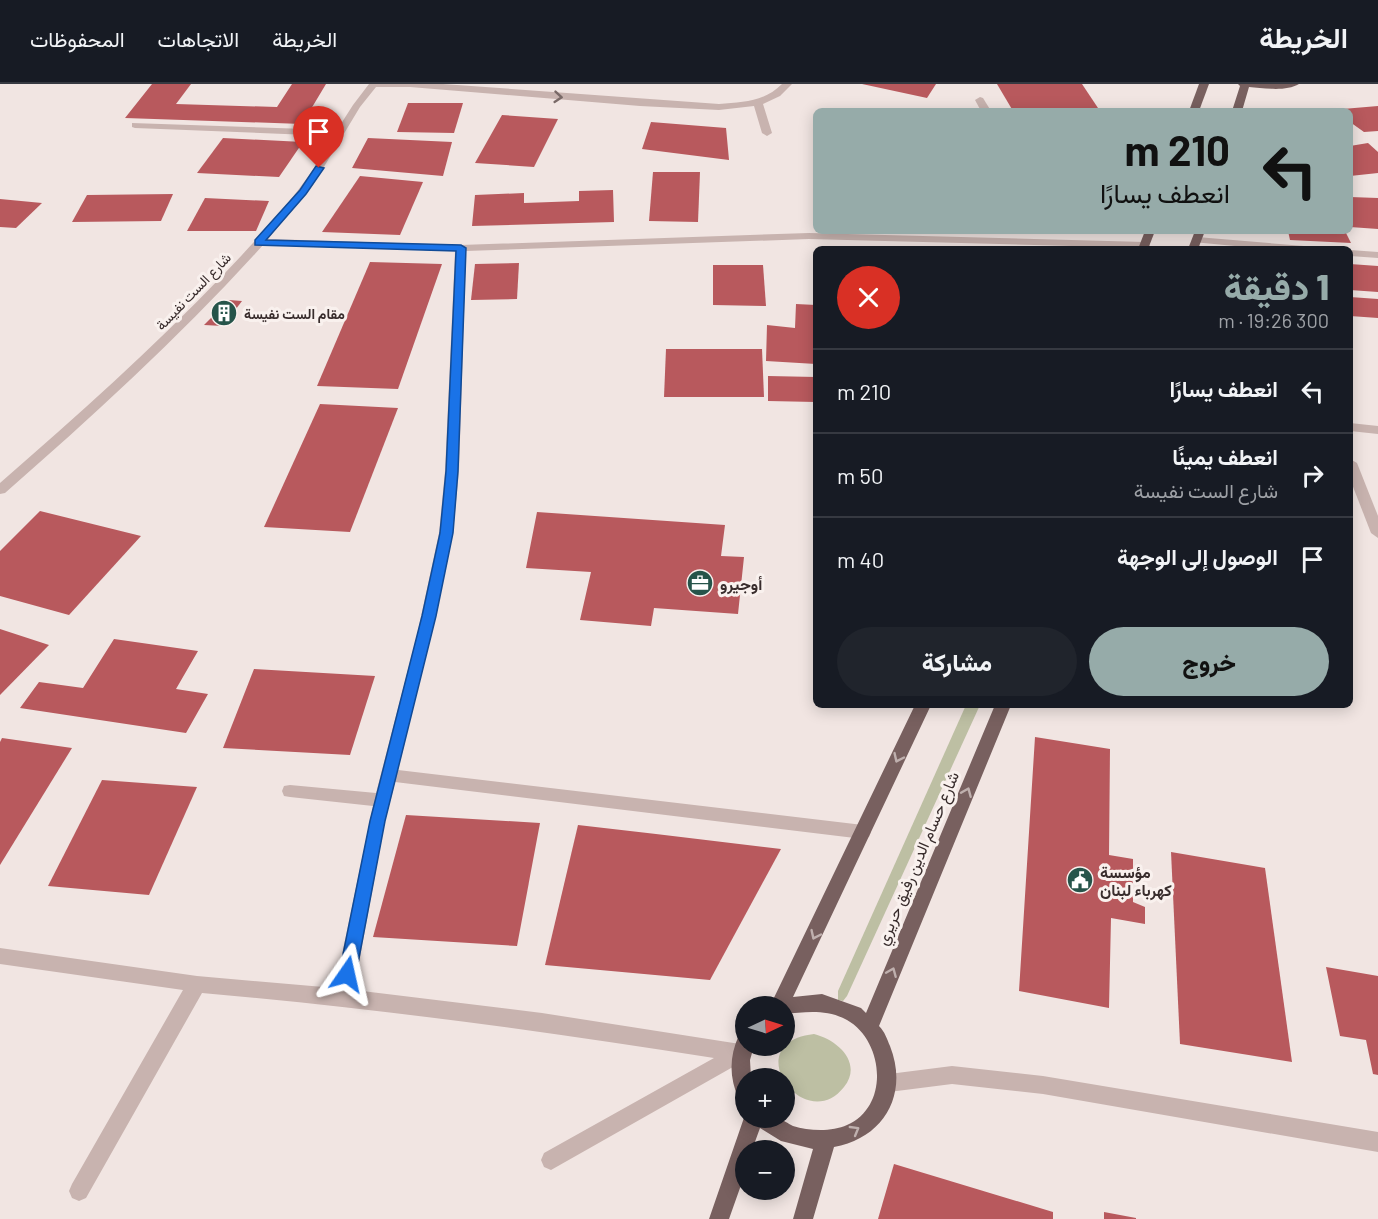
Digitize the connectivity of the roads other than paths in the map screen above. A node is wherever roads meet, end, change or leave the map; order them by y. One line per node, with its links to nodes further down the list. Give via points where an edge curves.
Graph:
1 (374, 84): 7 (street, one-way to 7, via 694,107); 12 (street, شارع الست نفيسة, via 351,111)
2 (788, 84): 7 (street)
3 (1204, 84): 9 (main road)
4 (1244, 84): 5 (main road); 10 (main road)
5 (1294, 84)
6 (981, 100): 8 (street)
7 (758, 103): 13 (street)
8 (985, 108)
9 (1195, 108)
10 (1238, 108)
11 (135, 125): 12 (street)
12 (340, 133): 17 (street, شارع الست نفيسة, via 303,192)
13 (767, 133)
14 (1049, 234): 16 (street)
15 (1197, 240): 19 (street)
16 (1053, 242): 18 (street); 20 (street, via 809,236)
17 (259, 243): 20 (street); 26 (street, شارع الست نفيسة, via 160,346)
18 (1126, 246)
19 (1268, 246)
20 (461, 248): 30 (street, via 446,533 436,589)
21 (1353, 253): 22 (street)
22 (1378, 255)
23 (1353, 427): 24 (street)
24 (1378, 430)
25 (1353, 470): 27 (street)
26 (0, 490)
27 (1378, 532)
28 (922, 708): 33 (main road, one-way to 33)
29 (1002, 708): 39 (main road, شارع حسام الدين رفيق حريري, one-way to 29)
30 (389, 774): 32 (street); 33 (street)
31 (291, 791): 32 (street)
32 (382, 800): 37 (street)
33 (863, 832): 36 (main road, one-way to 36)
34 (0, 956): 35 (street)
35 (197, 984): 37 (street); 48 (street)
36 (785, 996)
37 (343, 997): 40 (street)
38 (795, 1003): 39 (main road, via 821,1001 839,1006)
39 (870, 1026): 42 (main road, via 889,1063)
40 (735, 1046)
41 (735, 1052): 47 (street)
42 (889, 1083): 45 (main road, one-way to 42, via 861,1128 875,1115); 46 (street, via 952,1076 1043,1084)
43 (750, 1128): 49 (main road)
44 (777, 1128): 45 (main road, via 806,1139)
45 (826, 1140): 50 (main road)
46 (1378, 1142)
47 (551, 1160)
48 (79, 1191)
49 (719, 1219)
50 (803, 1219)

